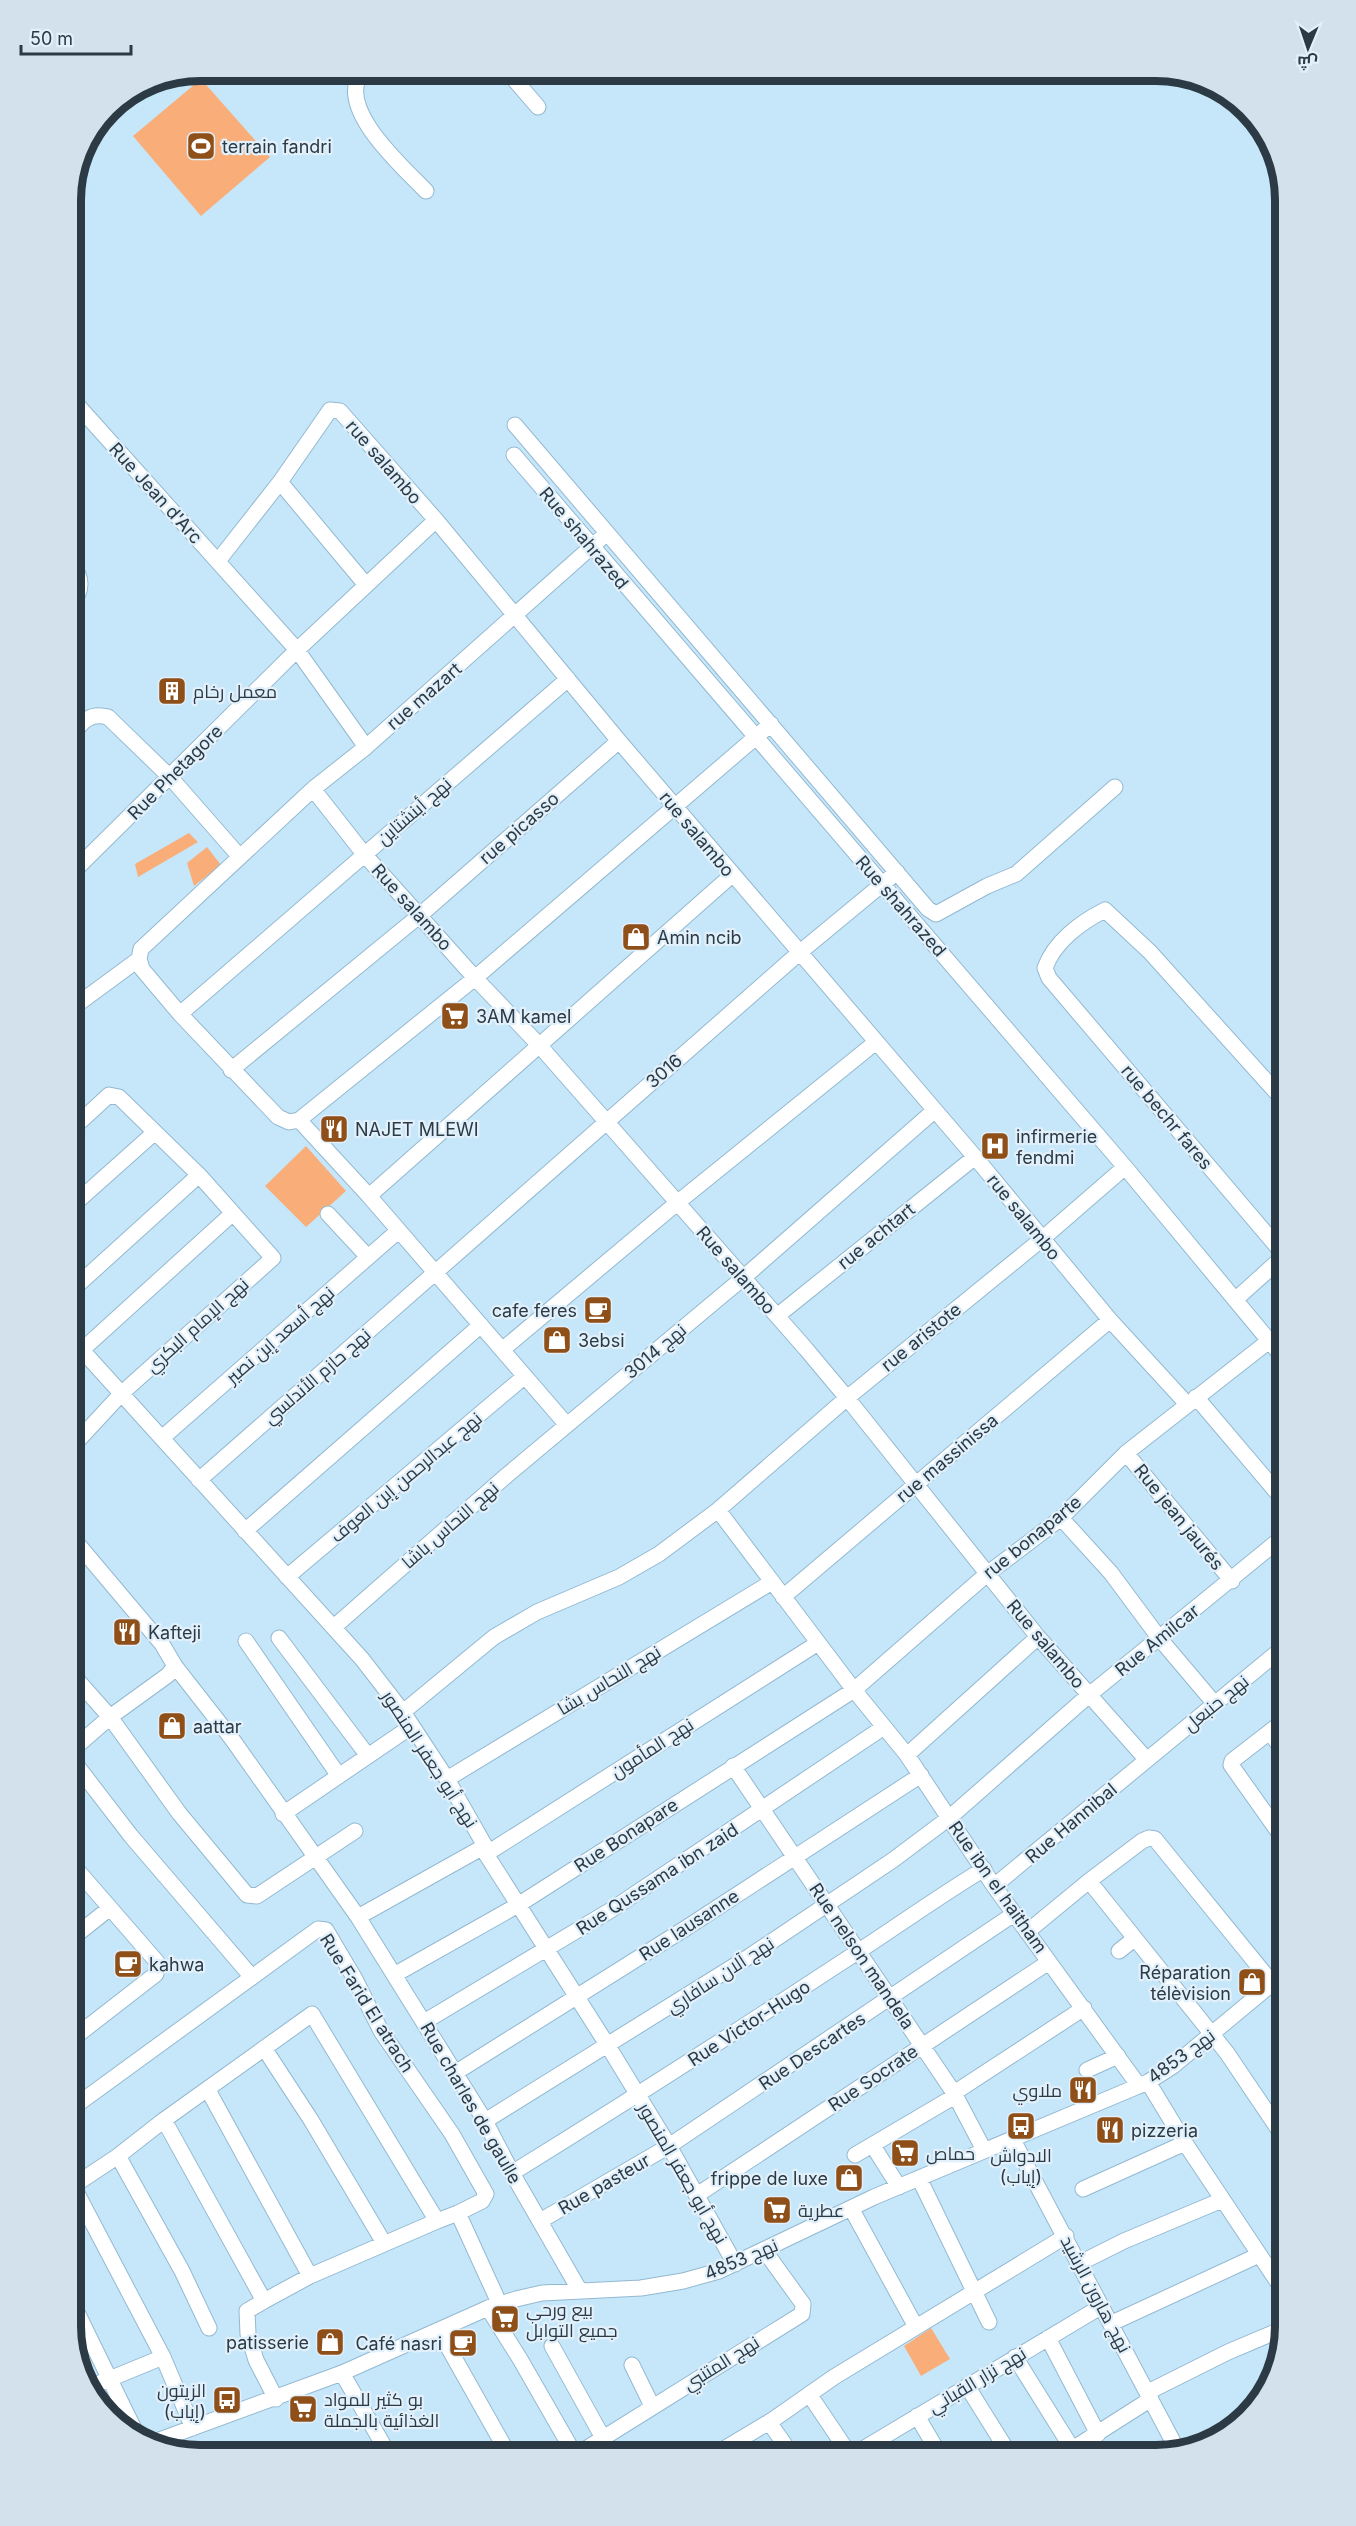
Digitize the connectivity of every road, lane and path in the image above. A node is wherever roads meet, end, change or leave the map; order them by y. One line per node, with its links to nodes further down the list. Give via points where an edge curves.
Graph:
1 (356, 81): 4 (street, via 357,102 370,127 384,148)
2 (516, 81): 3 (street)
3 (538, 107)
4 (426, 191)
5 (81, 409): 12 (street, Rue Jean d'Arc)
6 (515, 425): 10 (street)
7 (514, 455): 11 (street, Rue shahrazed)
8 (280, 482): 9 (street, rue salambo, via 330,410 340,411); 12 (street, rue salambo); 13 (street)
9 (436, 520): 13 (street, Rue Phetagore); 14 (street, rue salambo)
10 (607, 533): 11 (street, rue mazart); 18 (street)
11 (592, 548): 14 (street, rue mazart); 19 (street, Rue shahrazed)
12 (218, 561): 15 (street, Rue Jean d'Arc)
13 (366, 585): 15 (street, Rue Phetagore)
14 (515, 617): 16 (street, rue salambo); 21 (street, rue mazart)
15 (297, 650): 21 (street, Rue Jean d'Arc); 22 (street, Rue Phetagore)
16 (568, 679): 20 (street, rue salambo); 26 (street, نهج أينشتاين)
17 (81, 724): 22 (street, via 96,714 108,717)
18 (771, 724): 19 (street); 29 (street)
19 (756, 737): 25 (street); 31 (street, Rue shahrazed)
20 (619, 741): 25 (street, rue salambo); 32 (street, rue picasso)
21 (366, 747): 24 (street, rue mazart)
22 (170, 777): 27 (street); 28 (street, Rue Phetagore)
23 (1115, 787): 29 (street, via 1016,874 945,911 936,914 928,909)
24 (313, 789): 26 (street, Rue salambo); 27 (street, rue mazart)
25 (674, 807): 30 (street, rue salambo); 35 (street)
26 (364, 854): 32 (street, Rue salambo); 37 (street, نهج أينشتاين)
27 (240, 857): 34 (street, rue mazart, via 141,949)
28 (81, 864)
29 (897, 872): 31 (street, 3016)
30 (732, 875): 33 (street, rue salambo); 39 (street)
31 (882, 884): 33 (street, 3016); 48 (street, Rue shahrazed)
32 (419, 916): 35 (street, Rue salambo); 40 (street, rue picasso)
33 (799, 953): 38 (street, rue salambo); 45 (street, 3016)
34 (139, 959): 36 (street, rue mazart); 37 (street, via 142,969)
35 (475, 978): 39 (street, Rue salambo); 43 (street)
36 (81, 1002)
37 (180, 1014): 40 (street)
38 (876, 1042): 42 (street, rue salambo); 52 (street)
39 (539, 1045): 45 (street, Rue salambo); 50 (street)
40 (231, 1070): 43 (street, via 278,1117 289,1122)
41 (1275, 1090): 57 (street, rue bechr fares, via 1150,952 1105,909 1056,947 1045,968 1049,978)
42 (935, 1110): 47 (street, rue salambo); 61 (street, نهج 3014)
43 (298, 1120): 50 (street)
44 (81, 1121): 46 (street, via 113,1095)
45 (605, 1123): 52 (street, Rue salambo); 60 (street, 3016)
46 (154, 1133): 49 (street); 51 (street)
47 (975, 1156): 56 (street, rue salambo); 64 (street, rue achtart)
48 (1125, 1167): 56 (street, rue aristote); 63 (street, Rue shahrazed)
49 (199, 1175): 53 (street); 62 (street)
50 (369, 1196): 55 (street)
51 (81, 1197)
52 (677, 1203): 61 (street, Rue salambo); 71 (street)
53 (233, 1213): 70 (street); 73 (street, نهج الإمام البكري, via 273,1258)
54 (328, 1214): 58 (street)
55 (398, 1231): 58 (street, نهج أسعد إبن نصير); 60 (street)
56 (1042, 1239): 65 (street, rue salambo); 74 (street, rue aristote)
57 (1275, 1243)
58 (368, 1257): 78 (street, نهج أسعد إبن نصير)
59 (1275, 1264): 63 (street)
60 (435, 1273): 66 (street); 80 (street, نهج حازم الأندلسي)
61 (743, 1278): 64 (street, Rue salambo); 76 (street, نهج 3014)
62 (81, 1282)
63 (1235, 1300): 68 (street, Rue shahrazed)
64 (777, 1316): 74 (street, Rue salambo)
65 (1110, 1320): 75 (street, rue salambo); 81 (street, rue massinissa)
66 (481, 1325): 71 (street); 85 (street)
67 (1275, 1338): 68 (street, rue bonaparte)
68 (1270, 1342): 69 (street, Rue shahrazed); 75 (street, rue bonaparte)
69 (1275, 1348)
70 (81, 1350): 73 (street, نهج أبو جعفر المنصور)
71 (502, 1350): 72 (street)
72 (525, 1376): 76 (street); 89 (street, نهج عبدالرحمن إبن العوف)
73 (122, 1393): 77 (street, نهج الإمام البكري); 78 (street, نهج أبو جعفر المنصور)
74 (847, 1398): 81 (street, Rue salambo); 83 (street, rue aristote)
75 (1191, 1401): 79 (street, rue bonaparte); 82 (street, rue salambo)
76 (567, 1425): 93 (street, نهج النحاس باشا)
77 (81, 1437)
78 (162, 1438): 80 (street, نهج أبو جعفر المنصور)
79 (1126, 1453): 84 (street, rue bonaparte); 90 (street, Rue jean jaurés)
80 (199, 1480): 85 (street, نهج أبو جعفر المنصور)
81 (916, 1484): 88 (street, Rue salambo); 92 (street, rue massinissa)
82 (1275, 1490)
83 (718, 1510): 91 (street, Rue ibn el haitham); 105 (street, rue aristote, via 659,1554 618,1577 537,1612 494,1637)
84 (1061, 1518): 88 (street, rue bonaparte); 96 (street, via 1111,1573)
85 (244, 1531): 89 (street, نهج أبو جعفر المنصور)
86 (1275, 1544): 90 (street, Rue Amilcar)
87 (81, 1548): 100 (street, Rue charles de gaulle, via 162,1644)
88 (987, 1574): 94 (street, Rue salambo); 102 (street, rue bonaparte)
89 (287, 1577): 93 (street, نهج أبو جعفر المنصور)
90 (1232, 1581): 96 (street, Rue Amilcar)
91 (772, 1582): 92 (street, Rue ibn el haitham); 120 (street, نهج النحاس بشا)
92 (783, 1597): 98 (street, Rue ibn el haitham)
93 (334, 1627): 105 (street, نهج أبو جعفر المنصور)
94 (1038, 1637): 103 (street, Rue salambo); 113 (street)
95 (279, 1638): 114 (street)
96 (1160, 1639): 103 (street, Rue Amilcar); 104 (street)
97 (246, 1641): 119 (street)
98 (818, 1643): 102 (street, Rue ibn el haitham); 126 (street, نهج المأمون)
99 (1275, 1656): 104 (street, نهج حنبعل)
100 (175, 1666): 106 (street); 122 (street, Rue charles de gaulle, via 232,1739)
101 (81, 1684): 106 (street)
102 (854, 1690): 108 (street, Rue ibn el haitham); 116 (street, Rue Bonapare)
103 (1089, 1695): 115 (street, Rue salambo); 123 (street, Rue Amilcar)
104 (1215, 1704): 115 (street, نهج حنبعل)
105 (403, 1712): 107 (street, نهج أبو جعفر المنصور)
106 (110, 1717): 112 (street); 127 (street, via 179,1813 247,1895 257,1896)
107 (412, 1726): 114 (street); 120 (street, نهج أبو جعفر المنصور)
108 (884, 1727): 113 (street, Rue ibn el haitham); 121 (street, Rue Qussama ibn zaid)
109 (1275, 1728): 110 (street)
110 (1270, 1732): 111 (street); 124 (street, via 1232,1761 1231,1766)
111 (1275, 1739)
112 (81, 1742)
113 (907, 1755): 118 (street, Rue ibn el haitham)
114 (368, 1756): 119 (street)
115 (1147, 1760): 134 (street, Rue Hannibal)
116 (733, 1766): 121 (street, Rue nelson mandela); 136 (street, Rue Bonapare)
117 (81, 1772): 148 (street)
118 (921, 1775): 123 (street, Rue ibn el haitham); 128 (street, Rue lausanne)
119 (339, 1776): 122 (street)
120 (447, 1779): 126 (street, نهج أبو جعفر المنصور)
121 (763, 1809): 128 (street, Rue nelson mandela); 143 (street, Rue Qussama ibn zaid)
122 (283, 1814): 127 (street, Rue charles de gaulle)
123 (949, 1818): 129 (street, Rue ibn el haitham); 135 (street, نهج آلان سافاري)
124 (1275, 1826)
125 (355, 1831): 127 (street)
126 (485, 1850): 136 (street, نهج أبو جعفر المنصور); 139 (street, نهج المأمون)
127 (316, 1857): 139 (street, Rue charles de gaulle)
128 (795, 1857): 135 (street, Rue nelson mandela); 151 (street, Rue lausanne)
129 (984, 1869): 134 (street, Rue ibn el haitham); 145 (street, Rue Victor-Hugo)
130 (81, 1875): 131 (street)
131 (85, 1879): 133 (street); 137 (street)
132 (1089, 1881): 141 (street); 142 (street); 149 (street, via 1142,1841 1155,1839)
133 (81, 1882)
134 (994, 1886): 138 (street, Rue ibn el haitham)
135 (827, 1904): 145 (street, Rue nelson mandela); 158 (street, نهج آلان سافاري)
136 (518, 1905): 143 (street, نهج أبو جعفر المنصور); 147 (street, Rue Bonapare)
137 (110, 1908): 140 (street); 155 (street, via 158,1968 156,1974)
138 (1014, 1914): 141 (street, Rue ibn el haitham); 152 (street, Rue Descartes)
139 (358, 1917): 147 (street, Rue charles de gaulle)
140 (81, 1930)
141 (1027, 1932): 146 (street, Rue ibn el haitham)
142 (1134, 1939): 144 (street); 156 (street)
143 (546, 1950): 151 (street, نهج أبو جعفر المنصور); 154 (street, Rue Qussama ibn zaid)
144 (1119, 1951)
145 (859, 1952): 152 (street, Rue nelson mandela); 166 (street, Rue Victor-Hugo)
146 (1049, 1962): 153 (street, Rue ibn el haitham); 157 (street, Rue Socrate)
147 (394, 1975): 154 (street, Rue charles de gaulle)
148 (251, 1976): 167 (street, Rue Farid El atrach); 187 (street, Rue Farid El atrach, via 318,1929 326,1930 381,2031 453,2134 486,2193 482,2201)
149 (1275, 1976)
150 (1275, 1986): 156 (street, نهج 4853)
151 (577, 1997): 158 (street, نهج أبو جعفر المنصور); 162 (street, Rue lausanne)
152 (890, 1998): 157 (street, Rue nelson mandela); 173 (street, Rue Descartes)
153 (1084, 2008): 160 (street, Rue ibn el haitham); 165 (street)
154 (424, 2022): 162 (street, Rue charles de gaulle)
155 (81, 2032)
156 (1211, 2034): 163 (street, نهج 4853); 170 (street)
157 (922, 2045): 165 (street, Rue nelson mandela); 183 (street, Rue Socrate)
158 (608, 2046): 166 (street, نهج أبو جعفر المنصور); 169 (street, نهج آلان سافاري)
159 (264, 2048): 164 (street); 188 (street, via 312,2014); 191 (street)
160 (1118, 2056): 161 (street); 163 (street, Rue ibn el haitham)
161 (1087, 2070)
162 (455, 2073): 169 (street, Rue charles de gaulle)
163 (1144, 2084): 171 (street, نهج 4853); 172 (street, Rue ibn el haitham)
164 (208, 2090): 168 (street); 196 (street)
165 (954, 2094): 174 (street); 175 (street, Rue nelson mandela)
166 (638, 2095): 173 (street, نهج أبو جعفر المنصور); 178 (street, Rue Victor-Hugo)
167 (81, 2101)
168 (164, 2120): 177 (street); 200 (street)
169 (485, 2121): 178 (street, Rue charles de gaulle)
170 (1275, 2124)
171 (1012, 2138): 175 (street, نهج 4853); 190 (street, نهج هارون الرشيد)
172 (1185, 2142): 182 (street); 184 (street, Rue ibn el haitham)
173 (669, 2146): 183 (street, نهج أبو جعفر المنصور); 189 (street, Rue pasteur)
174 (873, 2146): 176 (street); 181 (street)
175 (984, 2150): 179 (street, نهج 4853)
176 (855, 2155)
177 (118, 2156): 180 (street); 207 (street)
178 (512, 2173): 189 (street, Rue charles de gaulle)
179 (919, 2178): 181 (street, نهج 4853); 199 (street)
180 (81, 2179)
181 (899, 2187): 186 (street, نهج 4853)
182 (1083, 2189)
183 (697, 2195): 195 (street, نهج أبو جعفر المنصور)
184 (1222, 2200): 193 (street, Rue ibn el haitham); 194 (street)
185 (81, 2201): 212 (street)
186 (851, 2208): 192 (street, نهج 4853); 206 (street)
187 (459, 2213): 188 (street); 201 (street)
188 (437, 2221): 191 (street)
189 (540, 2222): 198 (street, Rue charles de gaulle)
190 (1066, 2236): 194 (street, نهج هارون الرشيد); 199 (street)
191 (384, 2243): 196 (street)
192 (764, 2250): 195 (street, نهج 4853); 222 (street, نهج المتنبي, via 802,2304 802,2314)
193 (1259, 2255): 197 (street, Rue ibn el haitham); 205 (street)
194 (1080, 2263): 202 (street, نهج هارون الرشيد)
195 (735, 2264): 198 (street, نهج 4853, via 683,2281)
196 (310, 2276): 200 (street)
197 (1275, 2278)
198 (580, 2291): 201 (street, نهج 4853, via 530,2295)
199 (973, 2292): 204 (street); 206 (street)
200 (264, 2301): 221 (street, via 247,2311 248,2334 256,2360)
201 (494, 2306): 208 (street, نهج 4853); 233 (street)
202 (1102, 2306): 205 (street, نهج هارون الرشيد); 210 (street, نهج نزار القباني)
203 (81, 2321): 216 (street)
204 (989, 2322)
205 (1112, 2323): 220 (street, نهج هارون الرشيد)
206 (916, 2327): 219 (street)
207 (209, 2328)
208 (439, 2331): 215 (street, نهج 4853); 232 (street)
209 (1275, 2332): 220 (street, via 1228,2352)
210 (1048, 2338): 213 (street, نهج نزار القباني); 227 (street)
211 (552, 2346): 228 (street)
212 (163, 2357): 216 (street); 226 (street)
213 (1016, 2357): 218 (street, نهج نزار القباني); 241 (street)
214 (632, 2365): 222 (street)
215 (342, 2373): 221 (street, نهج 4853); 231 (street)
216 (111, 2380): 217 (street); 225 (street)
217 (97, 2385)
218 (967, 2386): 223 (street, نهج نزار القباني); 240 (street)
219 (809, 2394): 224 (street); 237 (street)
220 (1150, 2395): 227 (street); 230 (street, نهج هارون الرشيد)
221 (276, 2398): 226 (street, نهج 4853)
222 (652, 2406): 228 (street, نهج المتنبي)
223 (917, 2416): 238 (street, نهج نزار القباني); 239 (street)
224 (769, 2422): 235 (street); 236 (street)
225 (131, 2423)
226 (193, 2428): 229 (street, نهج 4853)
227 (1098, 2434): 242 (street)
228 (603, 2438): 234 (street, نهج المتنبي)
229 (162, 2439)
230 (1174, 2444)
231 (383, 2445)
232 (503, 2445)
233 (570, 2445)
234 (592, 2445)
235 (731, 2445)
236 (785, 2445)
237 (844, 2445)
238 (868, 2445)
239 (934, 2445)
240 (1003, 2445)
241 (1064, 2445)
242 (1081, 2445)

